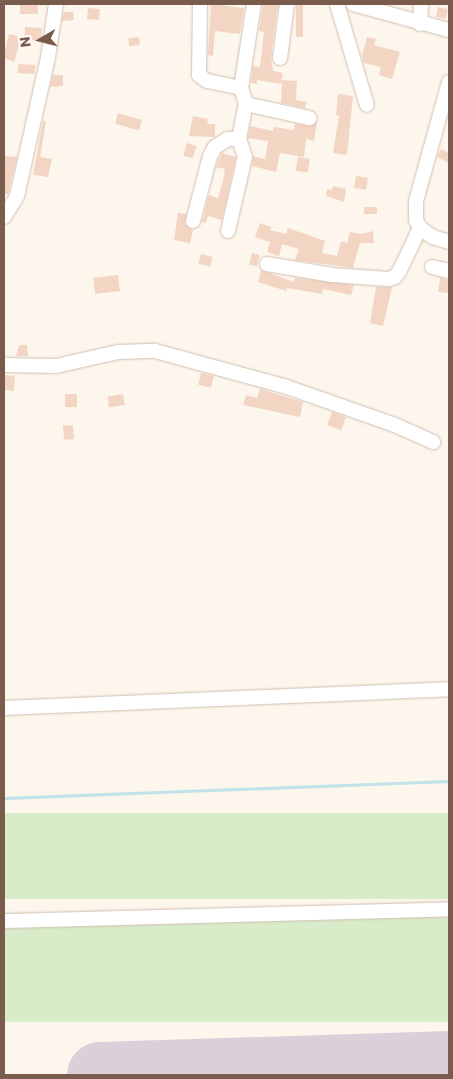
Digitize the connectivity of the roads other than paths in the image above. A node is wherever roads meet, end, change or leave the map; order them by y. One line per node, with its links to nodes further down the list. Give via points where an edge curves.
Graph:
1 (56, 4): 17 (street, via 48,57 17,196)
2 (200, 4): 12 (street, via 199,75 207,81)
3 (254, 4): 12 (street)
4 (287, 4): 10 (street)
5 (337, 4): 14 (street)
6 (353, 4): 8 (street)
7 (420, 4): 8 (street)
8 (420, 24): 9 (street)
9 (449, 30)
10 (280, 58)
11 (449, 82): 19 (street, via 416,202 416,220)
12 (241, 88): 13 (street)
13 (246, 104): 15 (street); 16 (street)
14 (368, 105)
15 (309, 118)
16 (238, 140): 18 (street, via 228,139 215,147 204,173); 20 (street, via 245,157)
17 (4, 217)
18 (193, 221)
19 (420, 228): 21 (street); 22 (street, via 400,270 395,277 388,279 332,275)
20 (228, 231)
21 (449, 242)
22 (267, 264)
23 (432, 267): 24 (street)
24 (449, 271)
25 (4, 366): 26 (street, via 56,366 118,352 155,351 284,386 395,424)
26 (433, 442)
27 (449, 689): 28 (street)
28 (4, 708)
29 (449, 909): 30 (street)
30 (4, 921)

